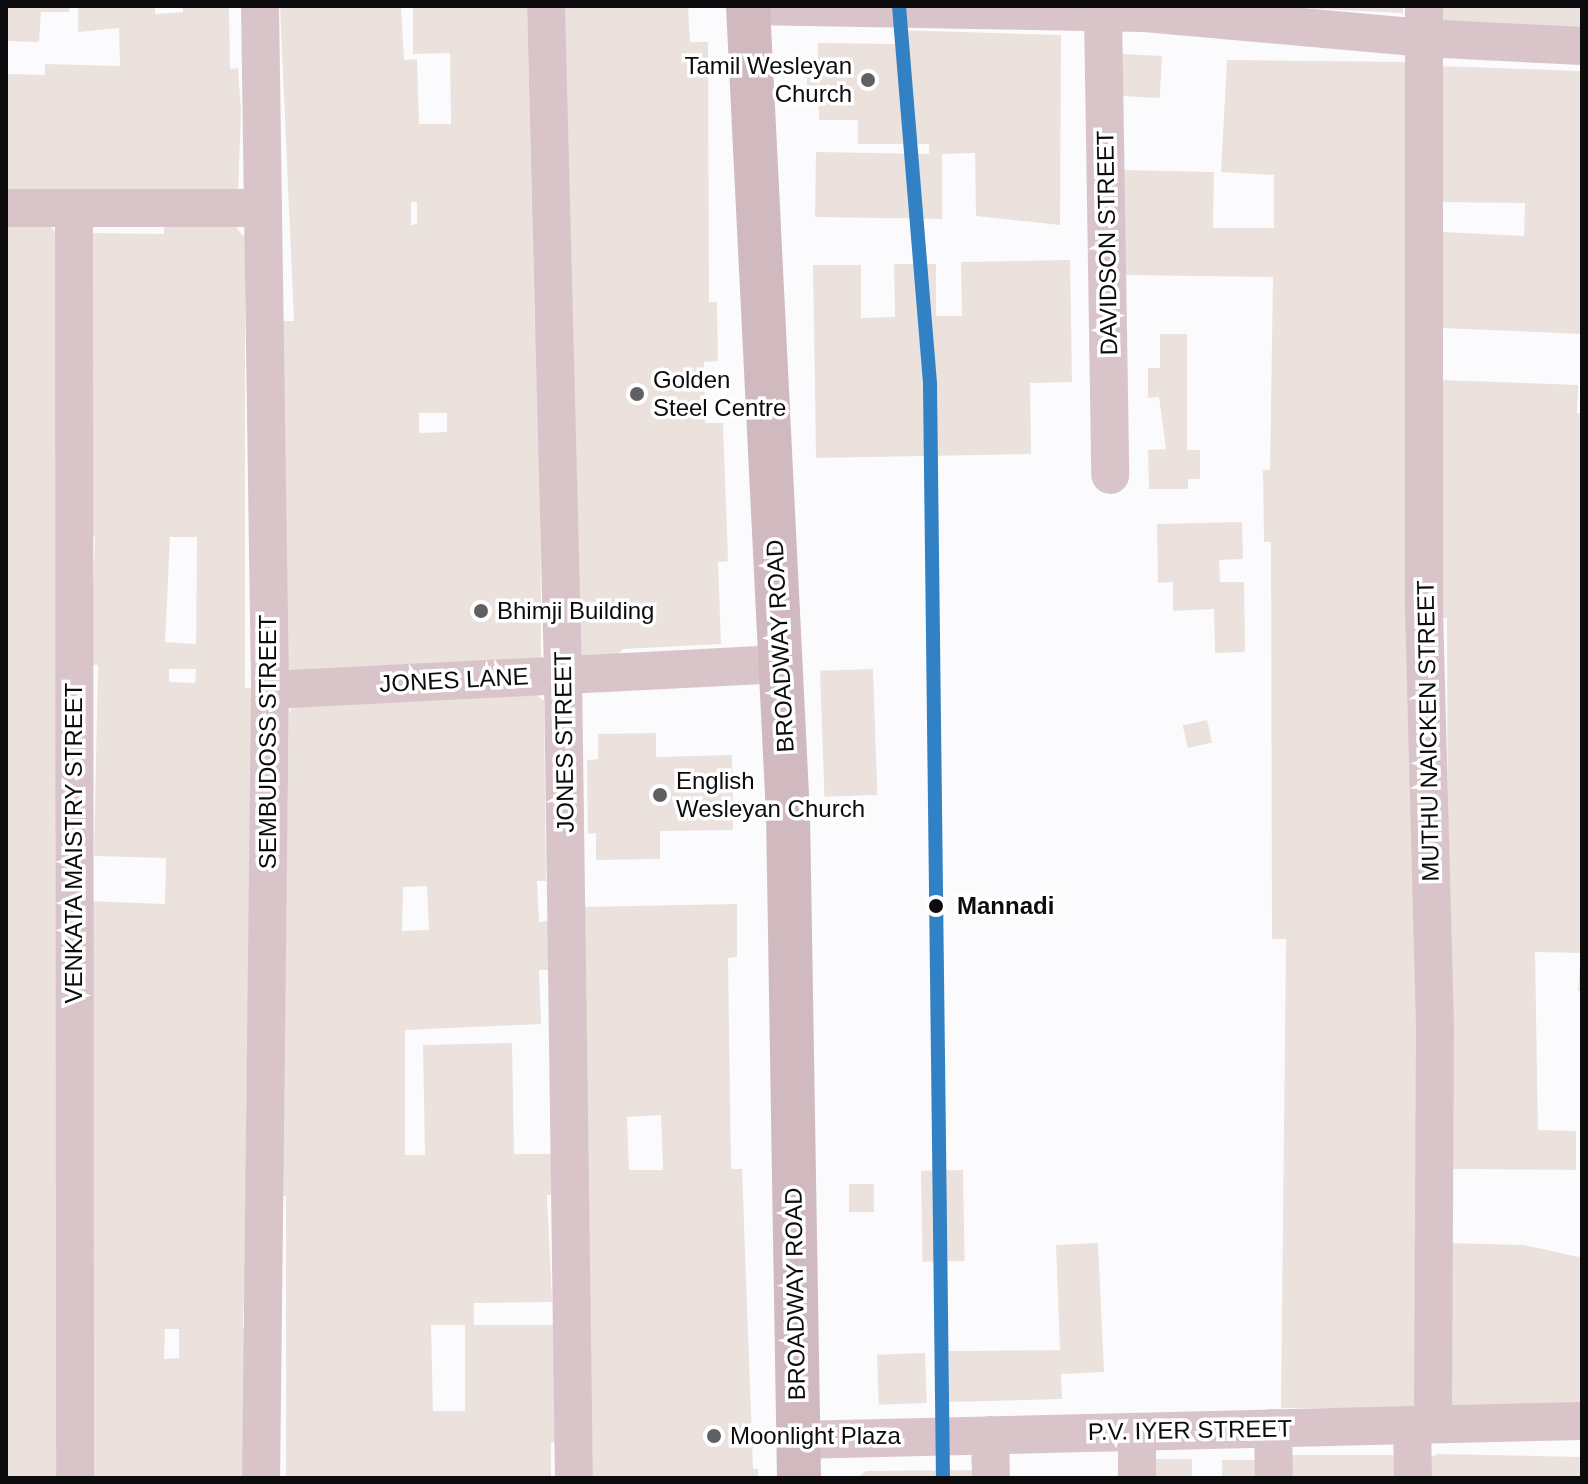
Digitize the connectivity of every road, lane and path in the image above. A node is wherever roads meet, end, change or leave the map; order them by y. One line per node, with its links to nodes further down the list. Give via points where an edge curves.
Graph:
1 (260, 6): 10 (street, SEMBUDOSS STREET)
2 (546, 6): 13 (street, JONES STREET)
3 (748, 6): 4 (street); 12 (main road, BROADWAY ROAD)
4 (1038, 9): 5 (street)
5 (1103, 12): 6 (street); 11 (street, DAVIDSON STREET)
6 (1423, 22): 7 (street); 16 (street, MUTHU NAICKEN STREET, via 1424,608 1435,1026)
7 (1582, 46)
8 (6, 208): 9 (street)
9 (74, 208): 10 (street); 21 (street, VENKATA MAISTRY STREET)
10 (263, 208): 14 (street, SEMBUDOSS STREET)
11 (1110, 475)
12 (781, 664): 13 (street, JONES LANE); 20 (main road, BROADWAY ROAD)
13 (563, 675): 14 (street, JONES LANE); 23 (street, JONES STREET)
14 (270, 690): 22 (street, SEMBUDOSS STREET)
15 (1582, 1421): 16 (street, P.V. IYER STREET)
16 (1422, 1425): 17 (street, P.V. IYER STREET); 27 (street, MUTHU NAICKEN STREET)
17 (1273, 1428): 18 (street, P.V. IYER STREET); 26 (street)
18 (1137, 1432): 19 (street, P.V. IYER STREET); 25 (street)
19 (990, 1435): 20 (street, P.V. IYER STREET); 24 (street)
20 (798, 1459)
21 (75, 1478)
22 (261, 1478)
23 (574, 1478)
24 (991, 1478)
25 (1137, 1478)
26 (1274, 1478)
27 (1413, 1478)

